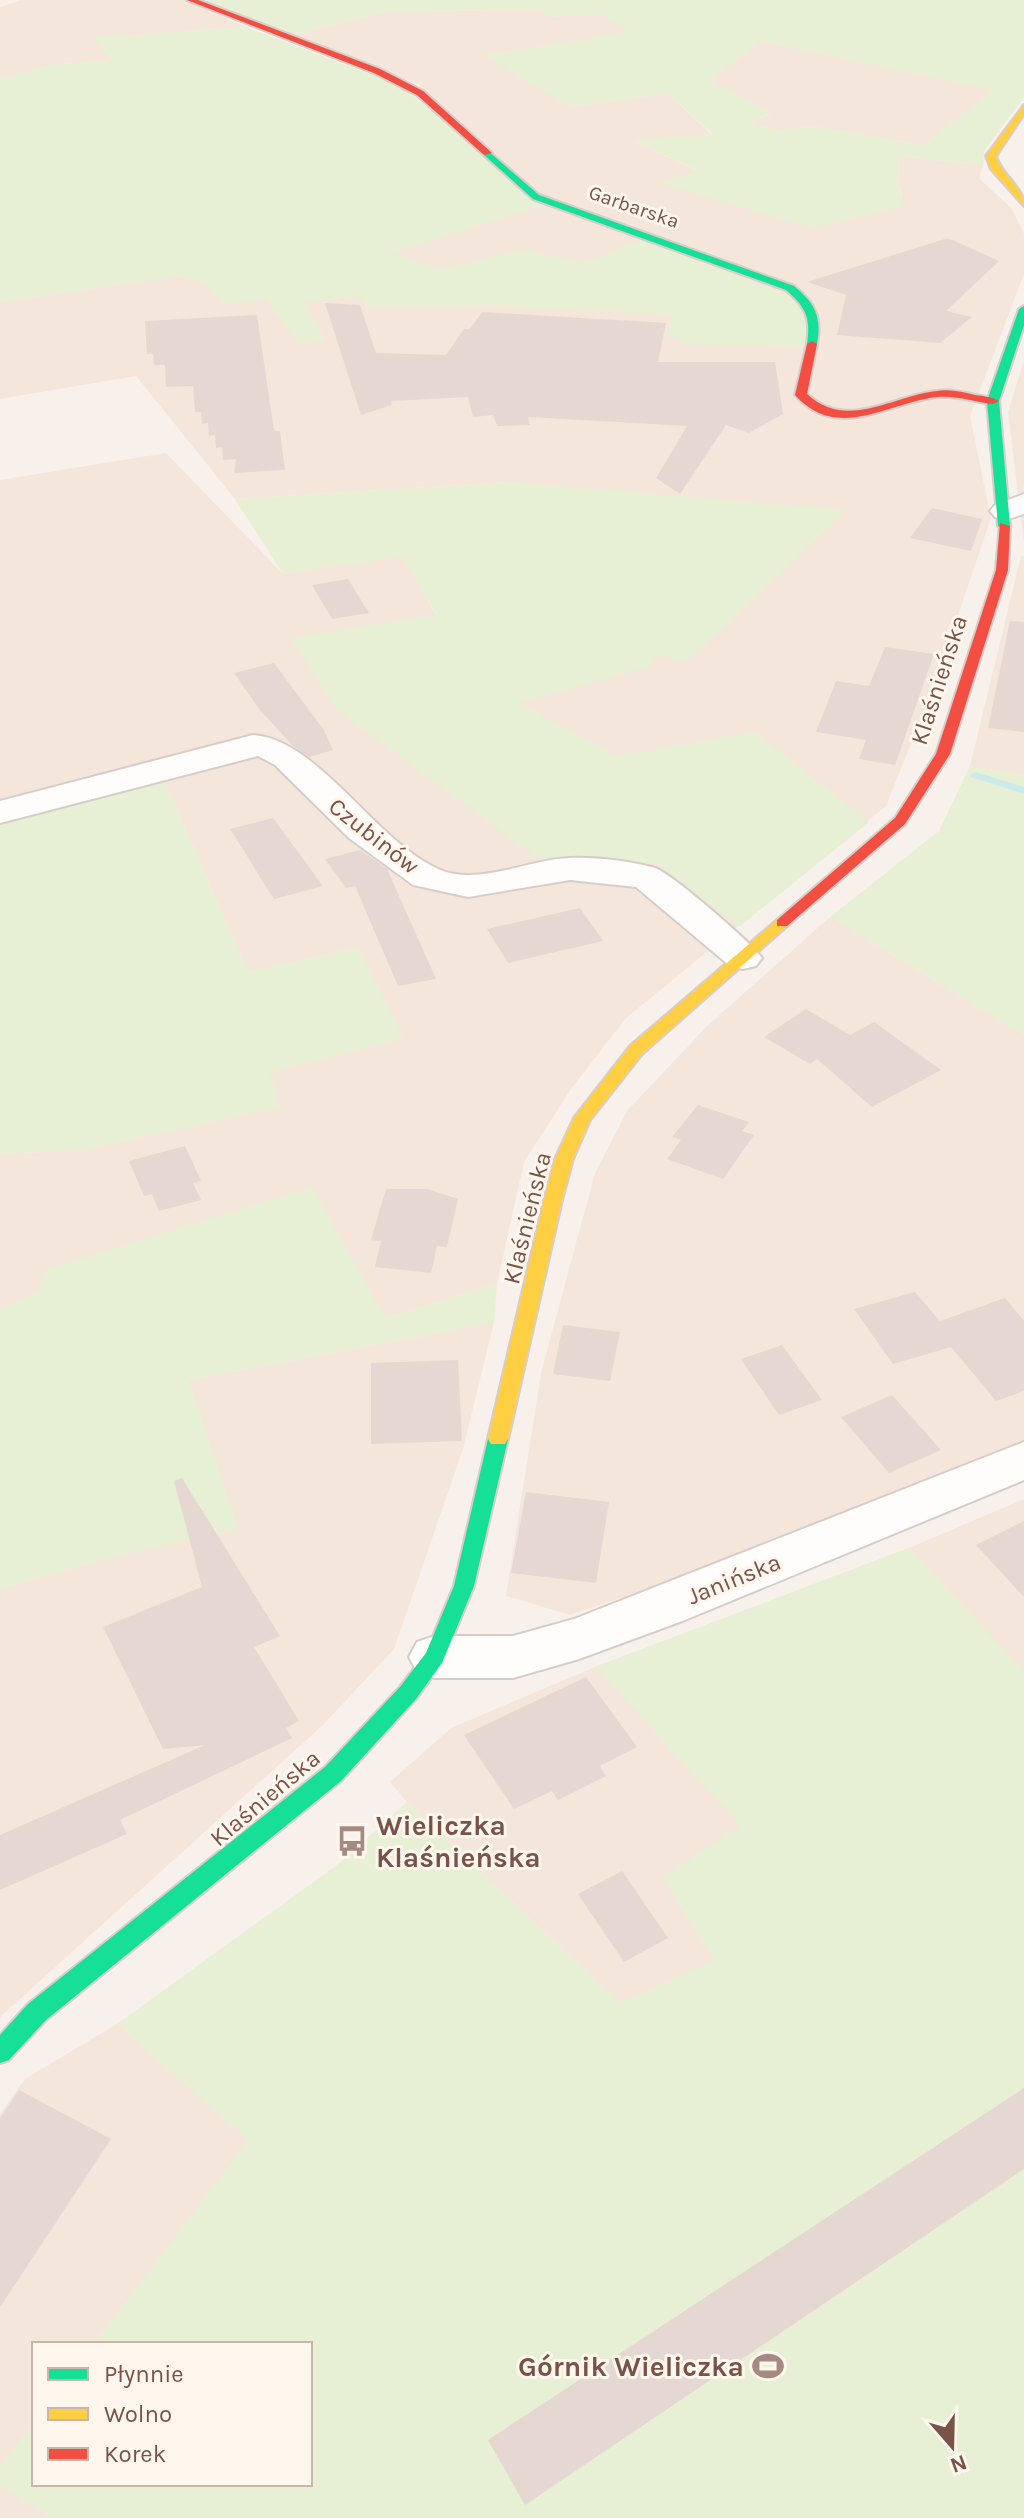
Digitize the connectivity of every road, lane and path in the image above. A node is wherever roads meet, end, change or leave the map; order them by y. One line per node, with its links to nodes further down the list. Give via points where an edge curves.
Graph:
1 (191, 0): 5 (street, Garbarska, via 377,71 420,93 536,197 790,288 814,307 817,321 801,395 809,407 835,415 869,413 939,394)
2 (1024, 108): 3 (street, via 991,156)
3 (1024, 203)
4 (1024, 309): 5 (street, Klaśnieńska)
5 (993, 401): 6 (street, Klaśnieńska)
6 (1014, 507): 7 (street, Klaśnieńska)
7 (1015, 548): 9 (street, Klaśnieńska, via 1002,570 943,754 900,821)
8 (0, 812): 9 (street, Czubinów, via 217,753 266,746 287,758 335,807 426,877 468,886 570,869 646,877)
9 (743, 958): 11 (street, Klaśnieńska, via 636,1050 582,1118 564,1159 464,1586)
10 (1024, 1460): 11 (street, Janińska, via 579,1638 513,1657)
11 (435, 1657): 12 (street, Klaśnieńska, via 333,1774 37,2012)
12 (0, 2052)

